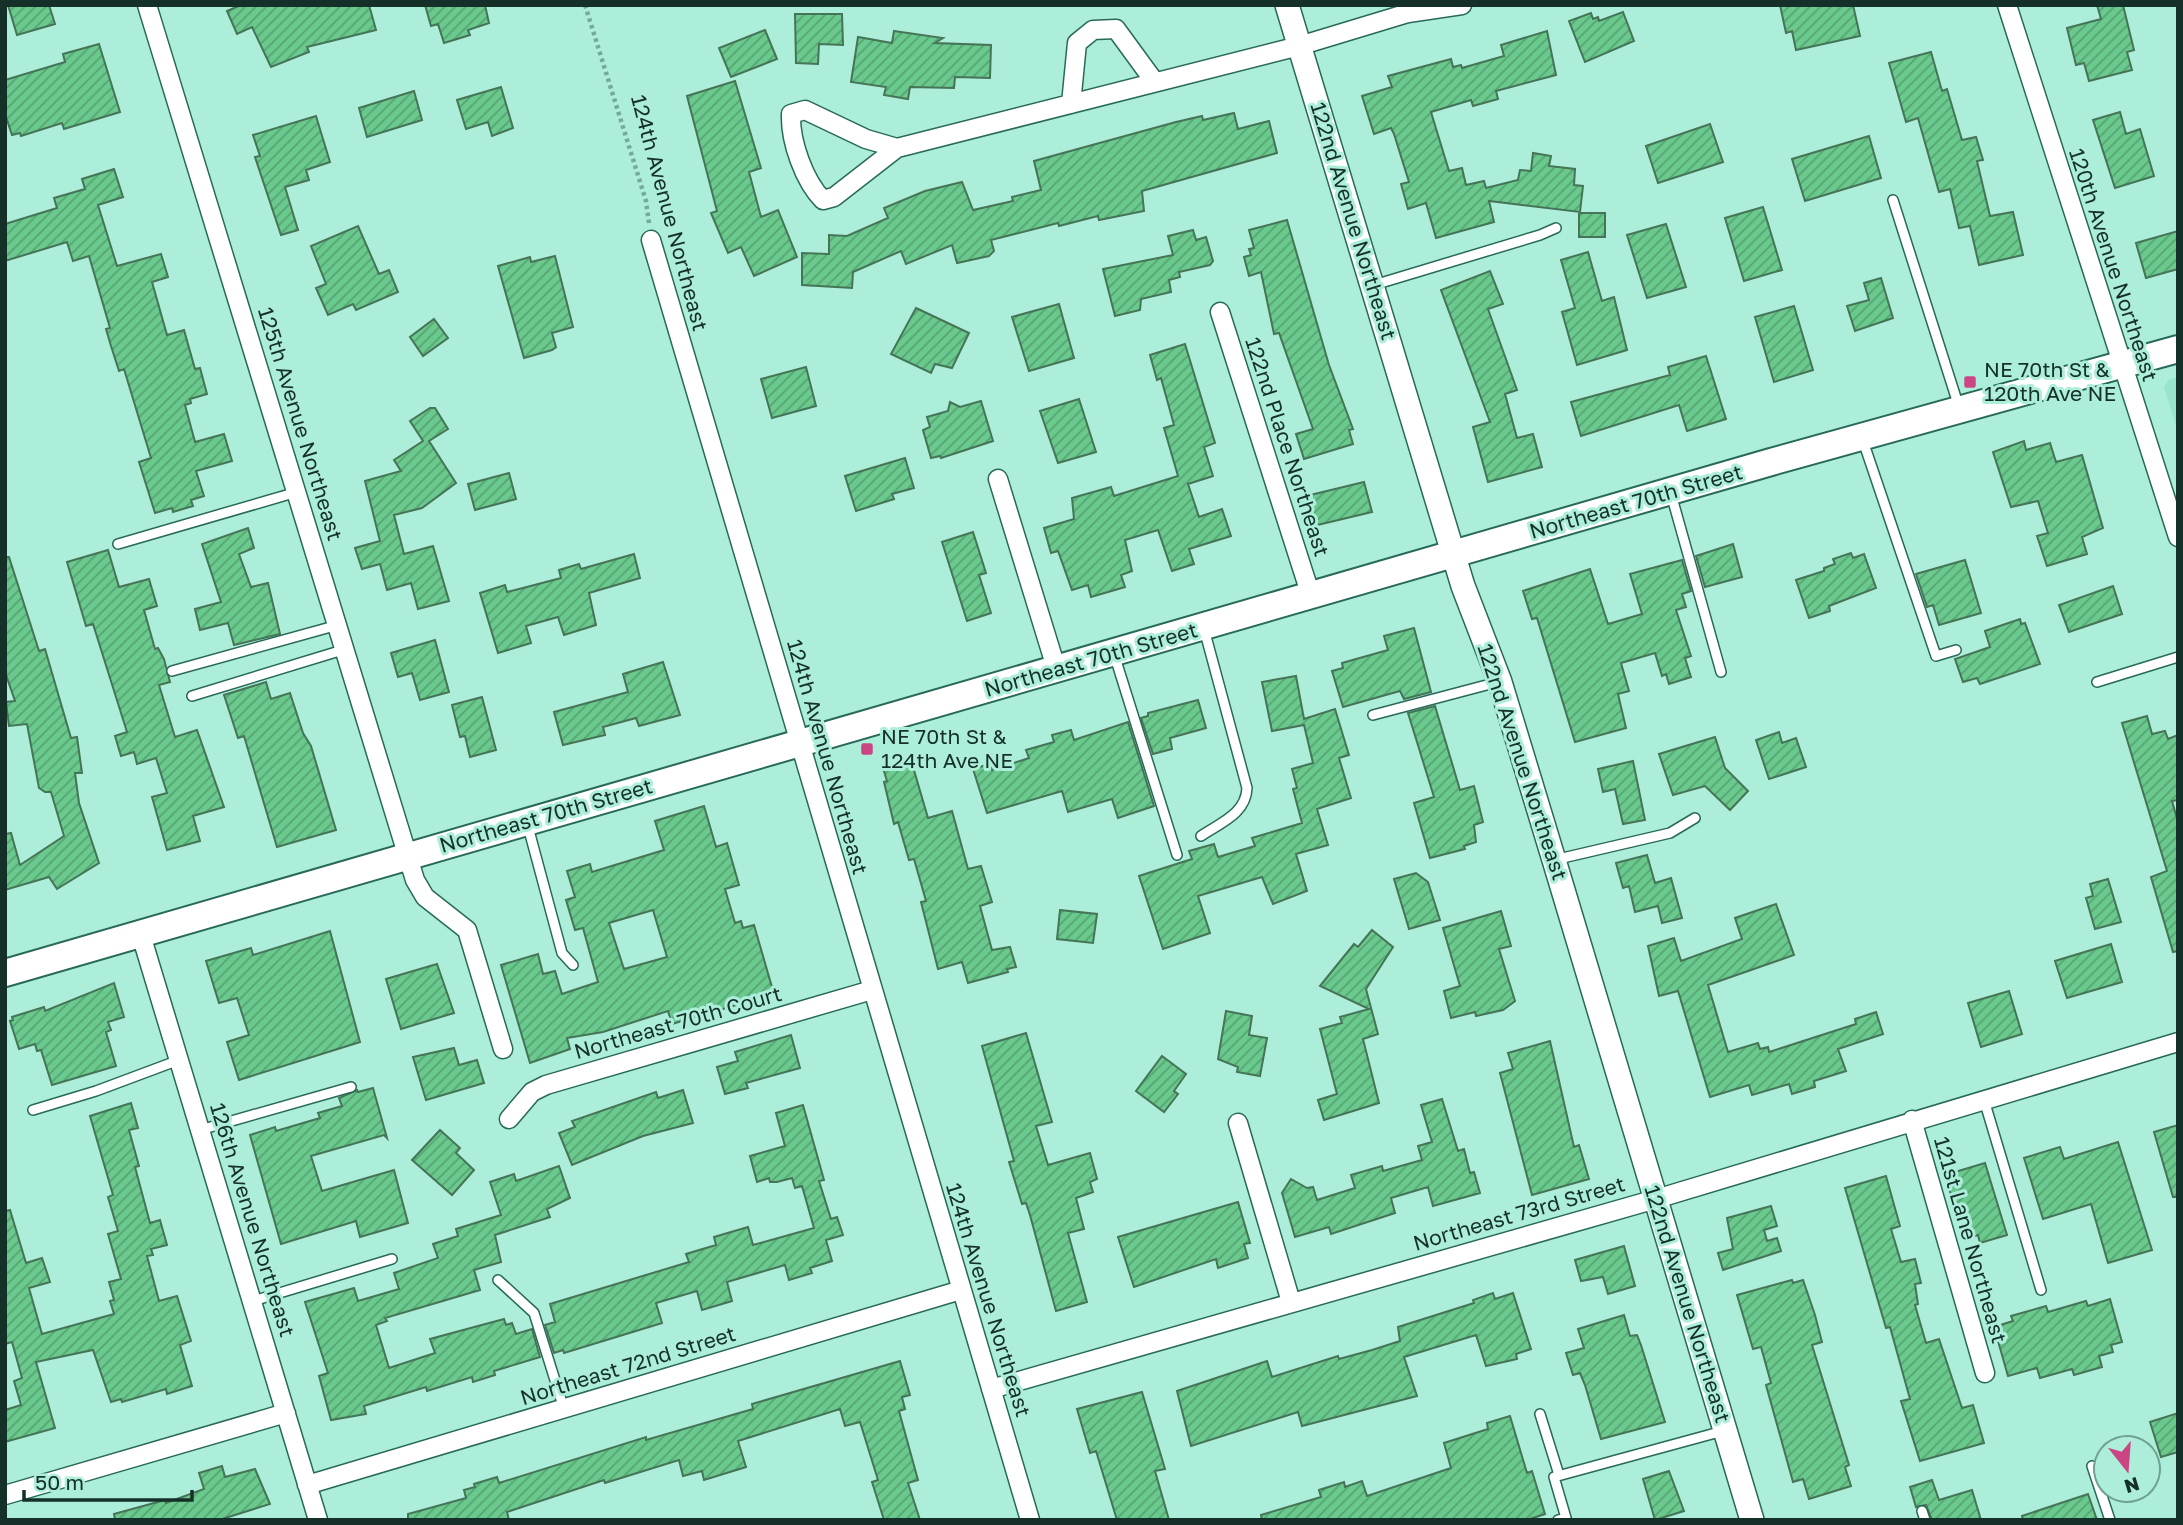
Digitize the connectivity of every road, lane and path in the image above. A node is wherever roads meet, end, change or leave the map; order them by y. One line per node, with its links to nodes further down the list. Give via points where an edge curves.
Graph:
1 (147, 5): 21 (street, 125th Avenue Northeast)
2 (585, 5): 13 (path, 124th Avenue Northeast, via 646,201)
3 (1287, 5): 7 (street, 122nd Avenue Northeast)
4 (1462, 5): 6 (street)
5 (2007, 5): 17 (street, 120th Avenue Northeast)
6 (1413, 9): 7 (street)
7 (1299, 46): 8 (street); 14 (street, 122nd Avenue Northeast)
8 (1154, 81): 9 (street); 9 (street, via 1116,29 1101,28 1077,43)
9 (1071, 104): 10 (street)
10 (897, 148): 10 (street, via 834,197 823,200 811,188 790,127 791,114 805,110 866,139)
11 (1893, 200): 18 (lane)
12 (1556, 228): 14 (lane)
13 (651, 240): 40 (street, 124th Avenue Northeast)
14 (1374, 285): 25 (street, 122nd Avenue Northeast)
15 (1220, 312): 26 (street, 122nd Place Northeast)
16 (2178, 349): 17 (main road, Northeast 70th Street)
17 (2121, 365): 18 (main road, Northeast 70th Street); 23 (street, 120th Avenue Northeast)
18 (1960, 408): 19 (main road, Northeast 70th Street)
19 (1862, 436): 22 (main road, Northeast 70th Street); 30 (lane, via 1936,656)
20 (998, 479): 34 (street)
21 (297, 492): 24 (lane); 27 (street, 125th Avenue Northeast)
22 (1671, 492): 25 (main road, Northeast 70th Street); 35 (lane)
23 (2178, 537)
24 (118, 544)
25 (1455, 556): 26 (main road, Northeast 70th Street); 36 (street, 122nd Avenue Northeast)
26 (1311, 596): 28 (main road, Northeast 70th Street)
27 (338, 625): 29 (street, 125th Avenue Northeast); 33 (lane)
28 (1203, 627): 31 (main road, Northeast 70th Street); 43 (lane, via 1247,800 1234,815)
29 (346, 649): 38 (lane); 45 (street, 125th Avenue Northeast)
30 (1955, 650)
31 (1114, 653): 34 (main road, Northeast 70th Street); 44 (lane)
32 (2178, 657): 37 (lane)
33 (172, 671)
34 (1057, 671): 40 (main road, Northeast 70th Street)
35 (1721, 672)
36 (1500, 682): 39 (lane); 46 (street, 122nd Avenue Northeast)
37 (2097, 682)
38 (192, 696)
39 (1373, 715)
40 (800, 743): 42 (main road, Northeast 70th Street); 50 (street, 124th Avenue Northeast)
41 (1695, 818): 46 (lane, via 1670,834)
42 (527, 822): 45 (main road, Northeast 70th Street); 48 (lane, via 562,953)
43 (1201, 836)
44 (1177, 855)
45 (407, 857): 47 (main road, Northeast 70th Street); 52 (street, 125th Avenue Northeast, via 425,897 467,930)
46 (1555, 860): 61 (street, 122nd Avenue Northeast)
47 (141, 935): 49 (main road, Northeast 70th Street); 53 (street, 126th Avenue Northeast)
48 (573, 965)
49 (5, 973)
50 (872, 990): 57 (street, Northeast 70th Court, via 545,1085 532,1092); 64 (street, 124th Avenue Northeast)
51 (2178, 1042): 55 (street, Northeast 73rd Street)
52 (503, 1049)
53 (179, 1060): 56 (lane); 60 (street, 126th Avenue Northeast)
54 (351, 1087): 60 (lane)
55 (1984, 1100): 58 (street, Northeast 73rd Street); 65 (lane)
56 (33, 1110)
57 (509, 1119)
58 (1912, 1120): 61 (street, Northeast 73rd Street); 68 (street, 121st Lane Northeast)
59 (1238, 1123): 67 (street)
60 (200, 1130): 66 (street, 126th Avenue Northeast)
61 (1656, 1199): 67 (street, Northeast 73rd Street); 73 (street, 122nd Avenue Northeast)
62 (392, 1259): 66 (lane)
63 (498, 1280): 70 (lane, via 534,1313)
64 (961, 1290): 69 (street, 124th Avenue Northeast); 70 (street, Northeast 72nd Street)
65 (2041, 1290)
66 (253, 1301): 71 (street, 126th Avenue Northeast)
67 (1291, 1302): 69 (street, Northeast 73rd Street)
68 (1985, 1373)
69 (991, 1389): 78 (street, 124th Avenue Northeast)
70 (564, 1409): 75 (street, Northeast 72nd Street)
71 (286, 1413): 75 (street, 126th Avenue Northeast); 76 (street)
72 (1540, 1414): 74 (lane)
73 (1725, 1430): 74 (lane); 80 (street, 122nd Avenue Northeast)
74 (1559, 1475): 79 (lane, via 1554,1477 1566,1518)
75 (307, 1485): 77 (street, 126th Avenue Northeast)
76 (5, 1495)
77 (318, 1520)
78 (1030, 1520)
79 (1558, 1520)
80 (1752, 1520)

